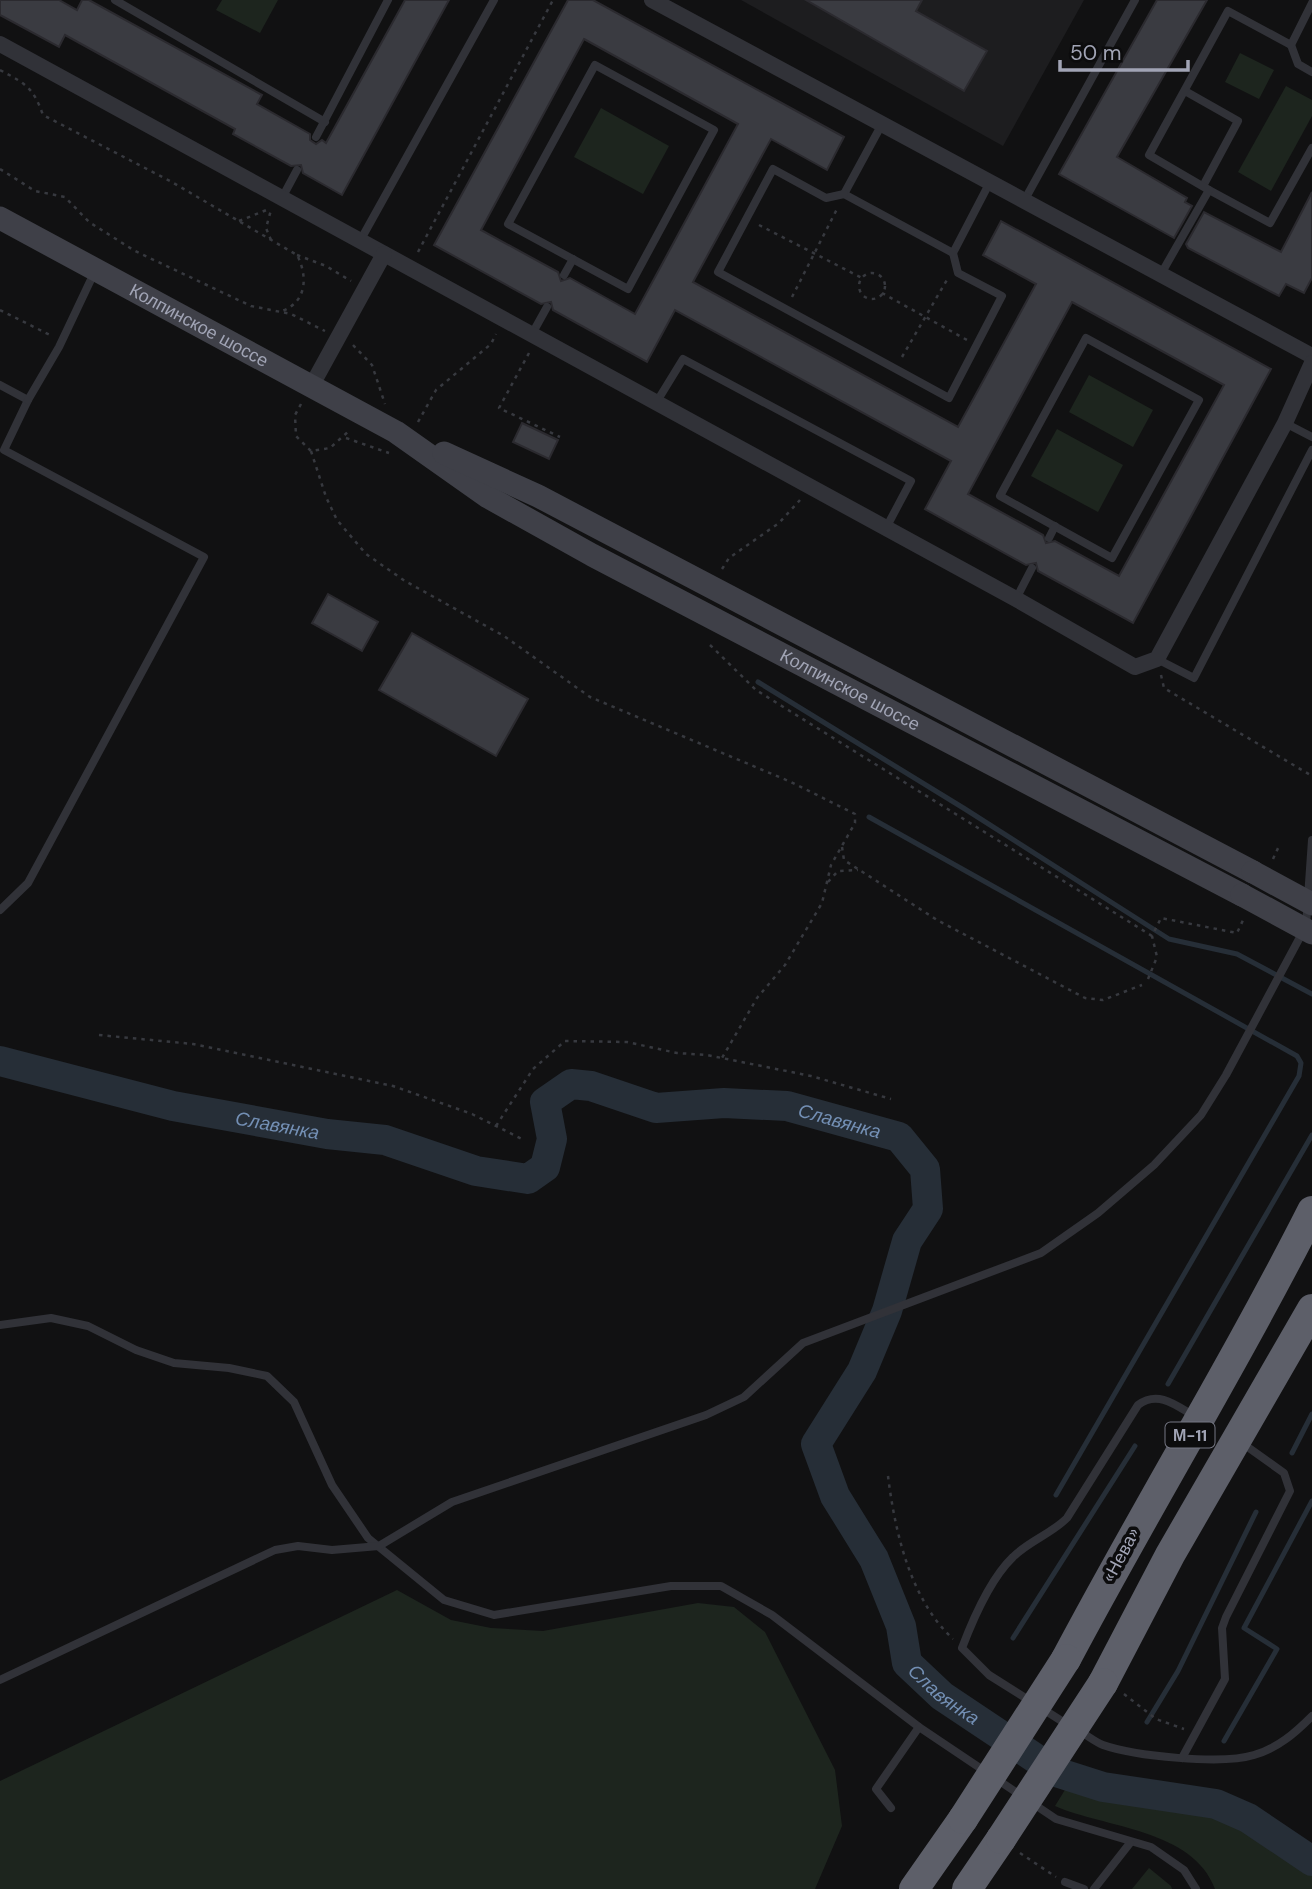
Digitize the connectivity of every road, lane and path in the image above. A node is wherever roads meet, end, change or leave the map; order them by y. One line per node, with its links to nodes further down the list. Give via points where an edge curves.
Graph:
1 (116, 0): 13 (lane)
2 (388, 0): 13 (lane)
3 (494, 0): 28 (lane)
4 (553, 0): 34 (path)
5 (652, 0): 14 (street)
6 (1135, 0): 23 (lane)
7 (1312, 3): 9 (lane)
8 (0, 44): 22 (street)
9 (1290, 45): 11 (lane, via 1298,64); 12 (lane, via 1228,11)
10 (0, 70): 26 (path, via 35,93 43,115)
11 (1312, 72)
12 (1185, 91): 20 (lane, via 1238,121); 20 (lane, via 1149,155)
13 (325, 122): 15 (lane)
14 (882, 124): 19 (street); 21 (lane)
15 (316, 137)
16 (1312, 148): 20 (lane, via 1270,223)
17 (0, 169): 45 (path, via 35,191 65,197 89,222 135,251 251,306)
18 (298, 170): 22 (lane)
19 (990, 182): 23 (street); 29 (lane)
20 (1206, 188): 37 (lane)
21 (844, 194): 25 (lane, via 826,198 773,169); 29 (lane); 31 (path)
22 (282, 198): 28 (street)
23 (1024, 201): 37 (street)
24 (0, 218): 36 (main road, Колпинское шоссе)
25 (746, 219): 31 (path); 43 (lane, via 718,272)
26 (238, 221): 27 (path); 27 (path, via 273,207 267,217)
27 (271, 240): 32 (path)
28 (360, 241): 30 (street)
29 (953, 253): 35 (lane)
30 (384, 254): 40 (street); 47 (street)
31 (814, 254): 39 (path); 43 (path)
32 (297, 255): 40 (path, via 326,266); 45 (path, via 304,286 290,308)
33 (573, 259): 33 (lane, via 628,289 715,130 595,65 508,223); 38 (lane)
34 (413, 262)
35 (956, 265): 46 (path); 51 (lane, via 958,272 1002,296)
36 (96, 269): 50 (lane); 56 (main road, Колпинское шоссе)
37 (1161, 274): 52 (street)
38 (564, 275)
39 (862, 278): 41 (path, via 875,273 883,279); 41 (path, via 860,293 868,299)
40 (364, 290): 49 (street)
41 (882, 293): 46 (path)
42 (547, 307): 48 (lane)
43 (786, 309): 54 (lane)
44 (0, 310): 50 (path)
45 (279, 313): 49 (path, via 291,314)
46 (925, 316): 51 (path); 54 (path)
47 (503, 319): 48 (street); 61 (path, via 491,344 436,390)
48 (535, 336): 58 (street); 62 (path, via 499,408)
49 (338, 338): 56 (street); 61 (path, via 358,347 372,365)
50 (61, 341): 57 (lane)
51 (976, 345): 54 (lane, via 949,398)
52 (1312, 356)
53 (1312, 363): 60 (street)
54 (896, 369)
55 (0, 385): 57 (lane)
56 (312, 385): 59 (main road, Колпинское шоссе); 66 (path, via 295,415 296,436)
57 (28, 400): 82 (lane, via 4,450 204,557 28,883)
58 (656, 403): 67 (street); 69 (lane, via 683,359 911,481)
59 (362, 413): 61 (main road, Колпинское шоссе); 64 (path)
60 (1284, 423): 63 (lane); 75 (street)
61 (398, 433): 64 (path); 81 (main road, Колпинское шоссе, bridge, via 538,496); 84 (main road, Колпинское шоссе, bridge, via 488,497 592,555)
62 (560, 437)
63 (1312, 437)
64 (345, 438): 66 (path, via 330,448)
65 (1312, 450): 75 (lane, via 1194,678)
66 (311, 451): 78 (path, via 337,520 366,554 503,636 590,696 846,807 856,820)
67 (813, 488): 69 (street); 72 (path, via 779,523 729,558)
68 (1055, 527): 68 (lane, via 1112,558 1199,400 1086,338 1000,496); 70 (lane)
69 (886, 528): 73 (street)
70 (1049, 538)
71 (1032, 568): 73 (lane)
72 (720, 574)
73 (1016, 599): 75 (street, via 1135,667)
74 (710, 646): 85 (path, via 756,690)
75 (1157, 659): 76 (path, via 1164,688)
76 (1312, 776)
77 (1312, 840): 99 (lane, via 1307,926 1226,1075 1201,1115 1154,1165 1098,1213 1041,1252 803,1343 744,1397 706,1415 452,1502)
78 (842, 847): 79 (path, via 844,860); 80 (path)
79 (858, 870): 80 (path, via 838,871); 87 (path, via 937,920 1084,998 1102,1000)
80 (825, 885): 89 (path, via 822,903)
81 (1312, 904)
82 (0, 910)
83 (1157, 925): 85 (path)
84 (1312, 933)
85 (1152, 936): 86 (path, via 1157,957)
86 (1148, 979)
87 (1142, 985)
88 (99, 1035): 91 (path, via 193,1044 356,1077 393,1086)
89 (722, 1058): 90 (path); 91 (path, via 627,1042 565,1041 533,1069)
90 (891, 1099)
91 (496, 1126): 92 (path)
92 (522, 1139)
93 (1312, 1211): 96 (highway, «Нева» / М-11)
94 (1312, 1309): 97 (highway, М-11)
95 (0, 1325): 99 (lane, via 51,1318 88,1326 174,1363 267,1377 294,1402 332,1485 368,1538)
96 (1199, 1419): 100 (lane, via 1163,1399 1138,1405 1067,1518 1002,1570); 112 (highway, «Нева» / М-11, bridge, via 1066,1659)
97 (1237, 1440): 102 (highway, М-11, via 1170,1555); 105 (lane, via 1284,1473 1290,1491 1226,1617 1222,1628 1225,1679)
98 (888, 1476): 100 (path, via 914,1578 930,1614)
99 (379, 1546): 101 (lane, via 275,1550); 104 (lane, via 444,1600 494,1615 671,1586 720,1586 772,1615)
100 (962, 1648): 106 (lane, via 989,1675 1102,1744)
101 (0, 1680)
102 (1112, 1687): 105 (path, via 1157,1719); 109 (highway, М-11, bridge)
103 (1312, 1716): 106 (lane, via 1276,1747 1252,1756)
104 (919, 1727): 107 (lane, via 876,1788); 108 (lane, via 1056,1819)
105 (1195, 1733): 106 (lane)
106 (1182, 1758)
107 (891, 1808)
108 (1130, 1843): 115 (lane); 116 (lane, via 1150,1847 1184,1870)
109 (1011, 1847): 110 (path); 113 (highway, М-11)
110 (1050, 1874)
111 (1065, 1882): 114 (lane)
112 (914, 1889)
113 (967, 1889)
114 (1084, 1889)
115 (1094, 1889)
116 (1196, 1889)

